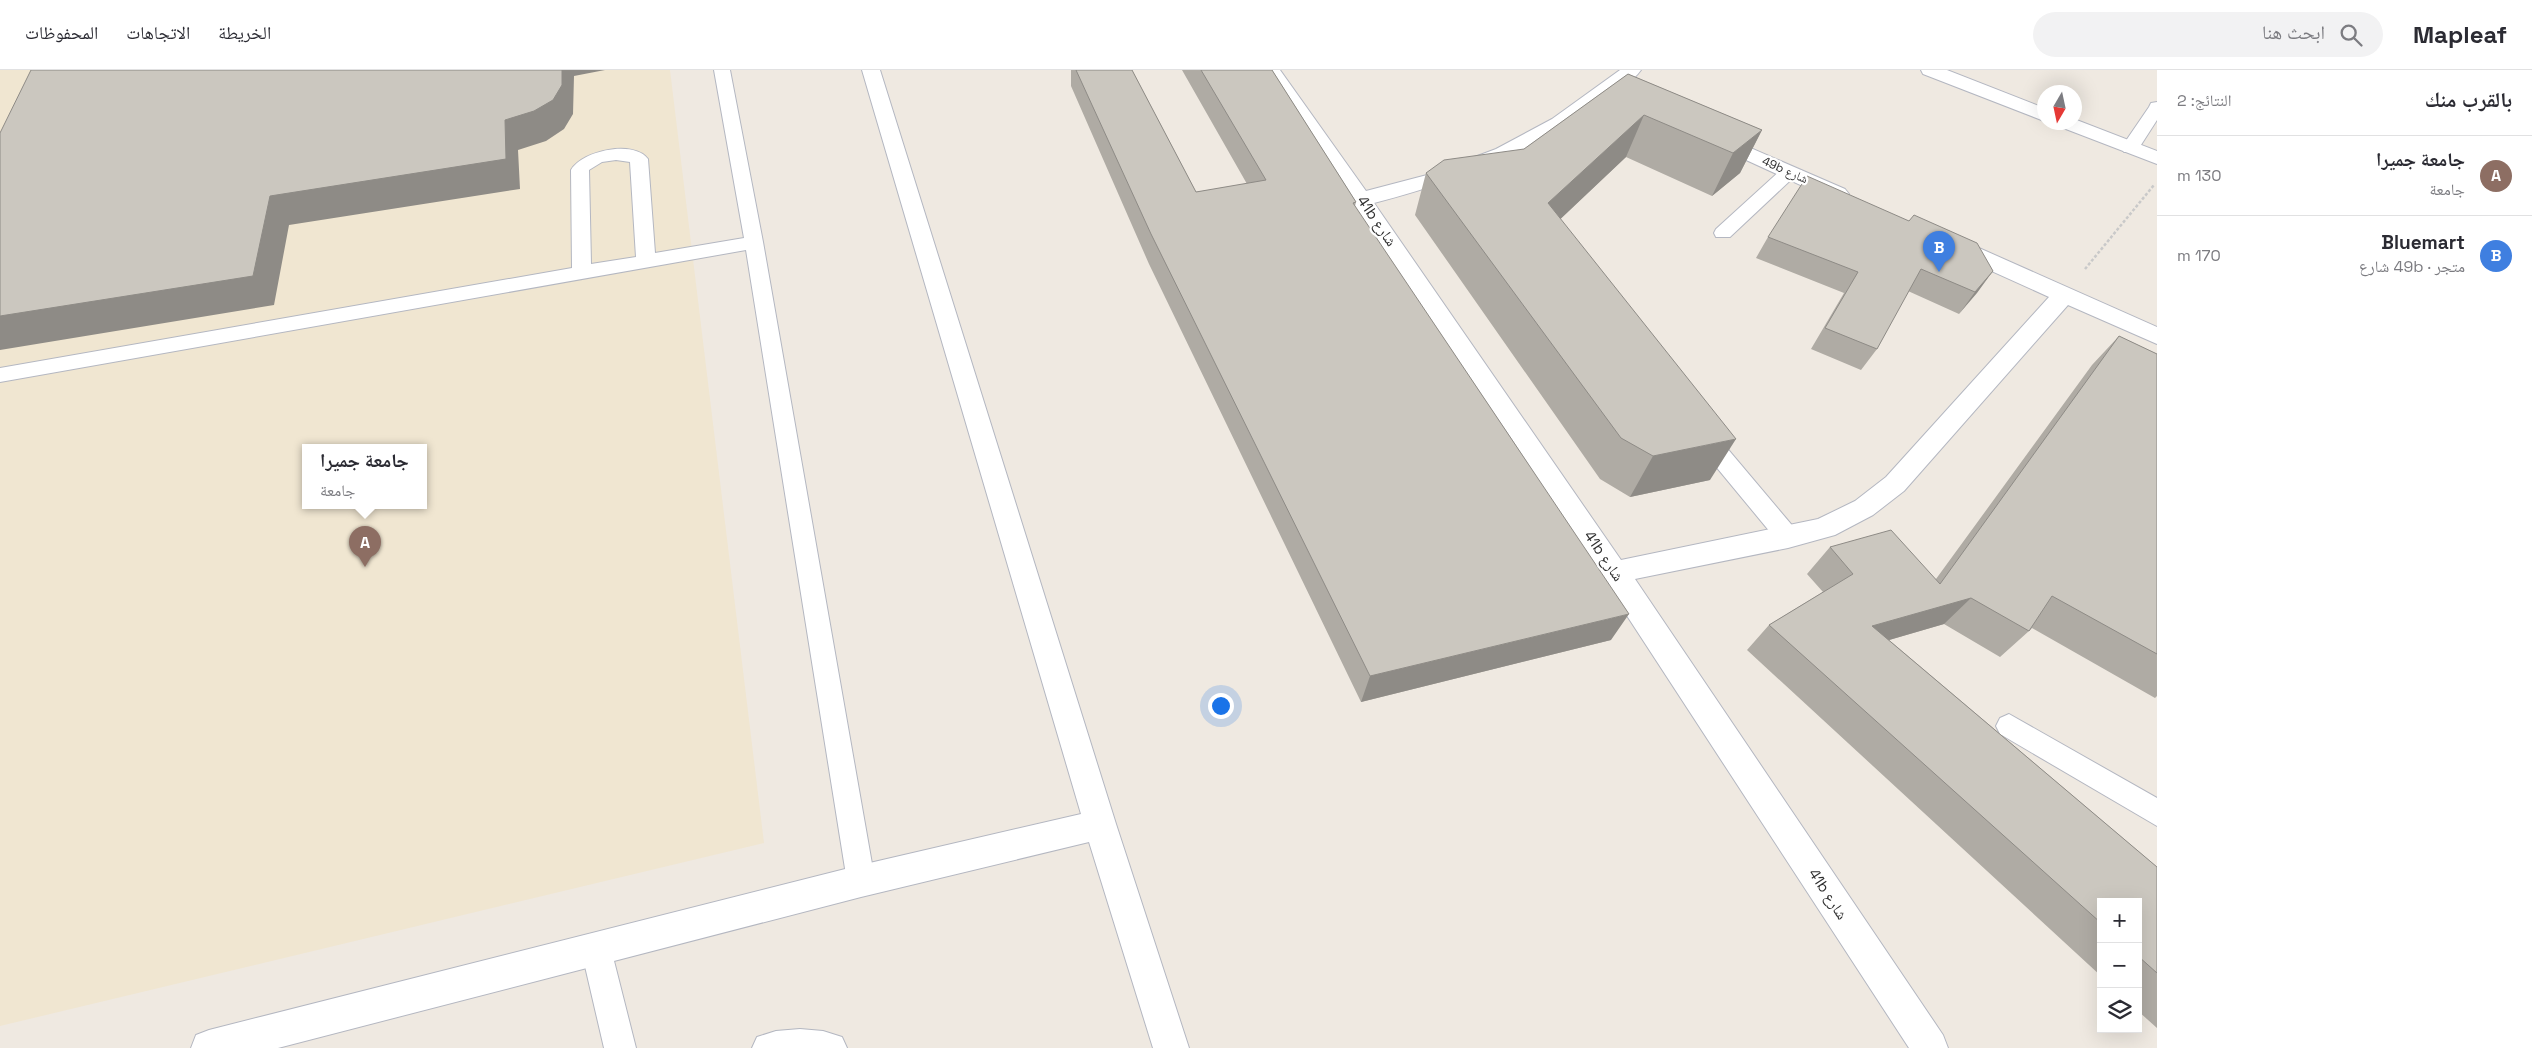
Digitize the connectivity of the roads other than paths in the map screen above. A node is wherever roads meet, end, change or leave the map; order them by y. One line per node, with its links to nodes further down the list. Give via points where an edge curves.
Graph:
1 (722, 70): 17 (lane)
2 (871, 70): 28 (street)
3 (1270, 70): 13 (street, 41b شارع)
4 (1632, 70): 13 (street, via 1614,94 1484,162 1414,186)
5 (1930, 70): 7 (street)
6 (2157, 107): 10 (lane)
7 (2037, 111)
8 (2082, 129): 10 (street)
9 (1702, 133): 12 (street, 49b شارع)
10 (2130, 148): 11 (street)
11 (2157, 158)
12 (1789, 172): 14 (street, 49b شارع); 15 (lane)
13 (1362, 199): 25 (street, 41b شارع)
14 (1860, 203)
15 (1723, 233)
16 (1931, 235): 20 (street)
17 (754, 242): 18 (lane); 29 (lane)
18 (646, 262): 19 (lane); 19 (lane, via 639,159 623,154 593,159 583,163 580,170)
19 (582, 274): 22 (lane)
20 (2064, 295): 21 (street); 24 (street, via 1895,484 1864,508 1825,528)
21 (2157, 336)
22 (0, 375)
23 (1686, 416): 24 (lane)
24 (1788, 537): 25 (street)
25 (1615, 572): 36 (street, 41b شارع)
26 (2009, 726): 27 (lane)
27 (2157, 813)
28 (1100, 824): 29 (street); 35 (street)
29 (861, 881): 30 (street)
30 (596, 949): 31 (street); 32 (lane)
31 (210, 1048)
32 (620, 1048)
33 (768, 1048): 34 (lane, via 785,1044)
34 (831, 1048)
35 (1171, 1048)
36 (1930, 1048)

